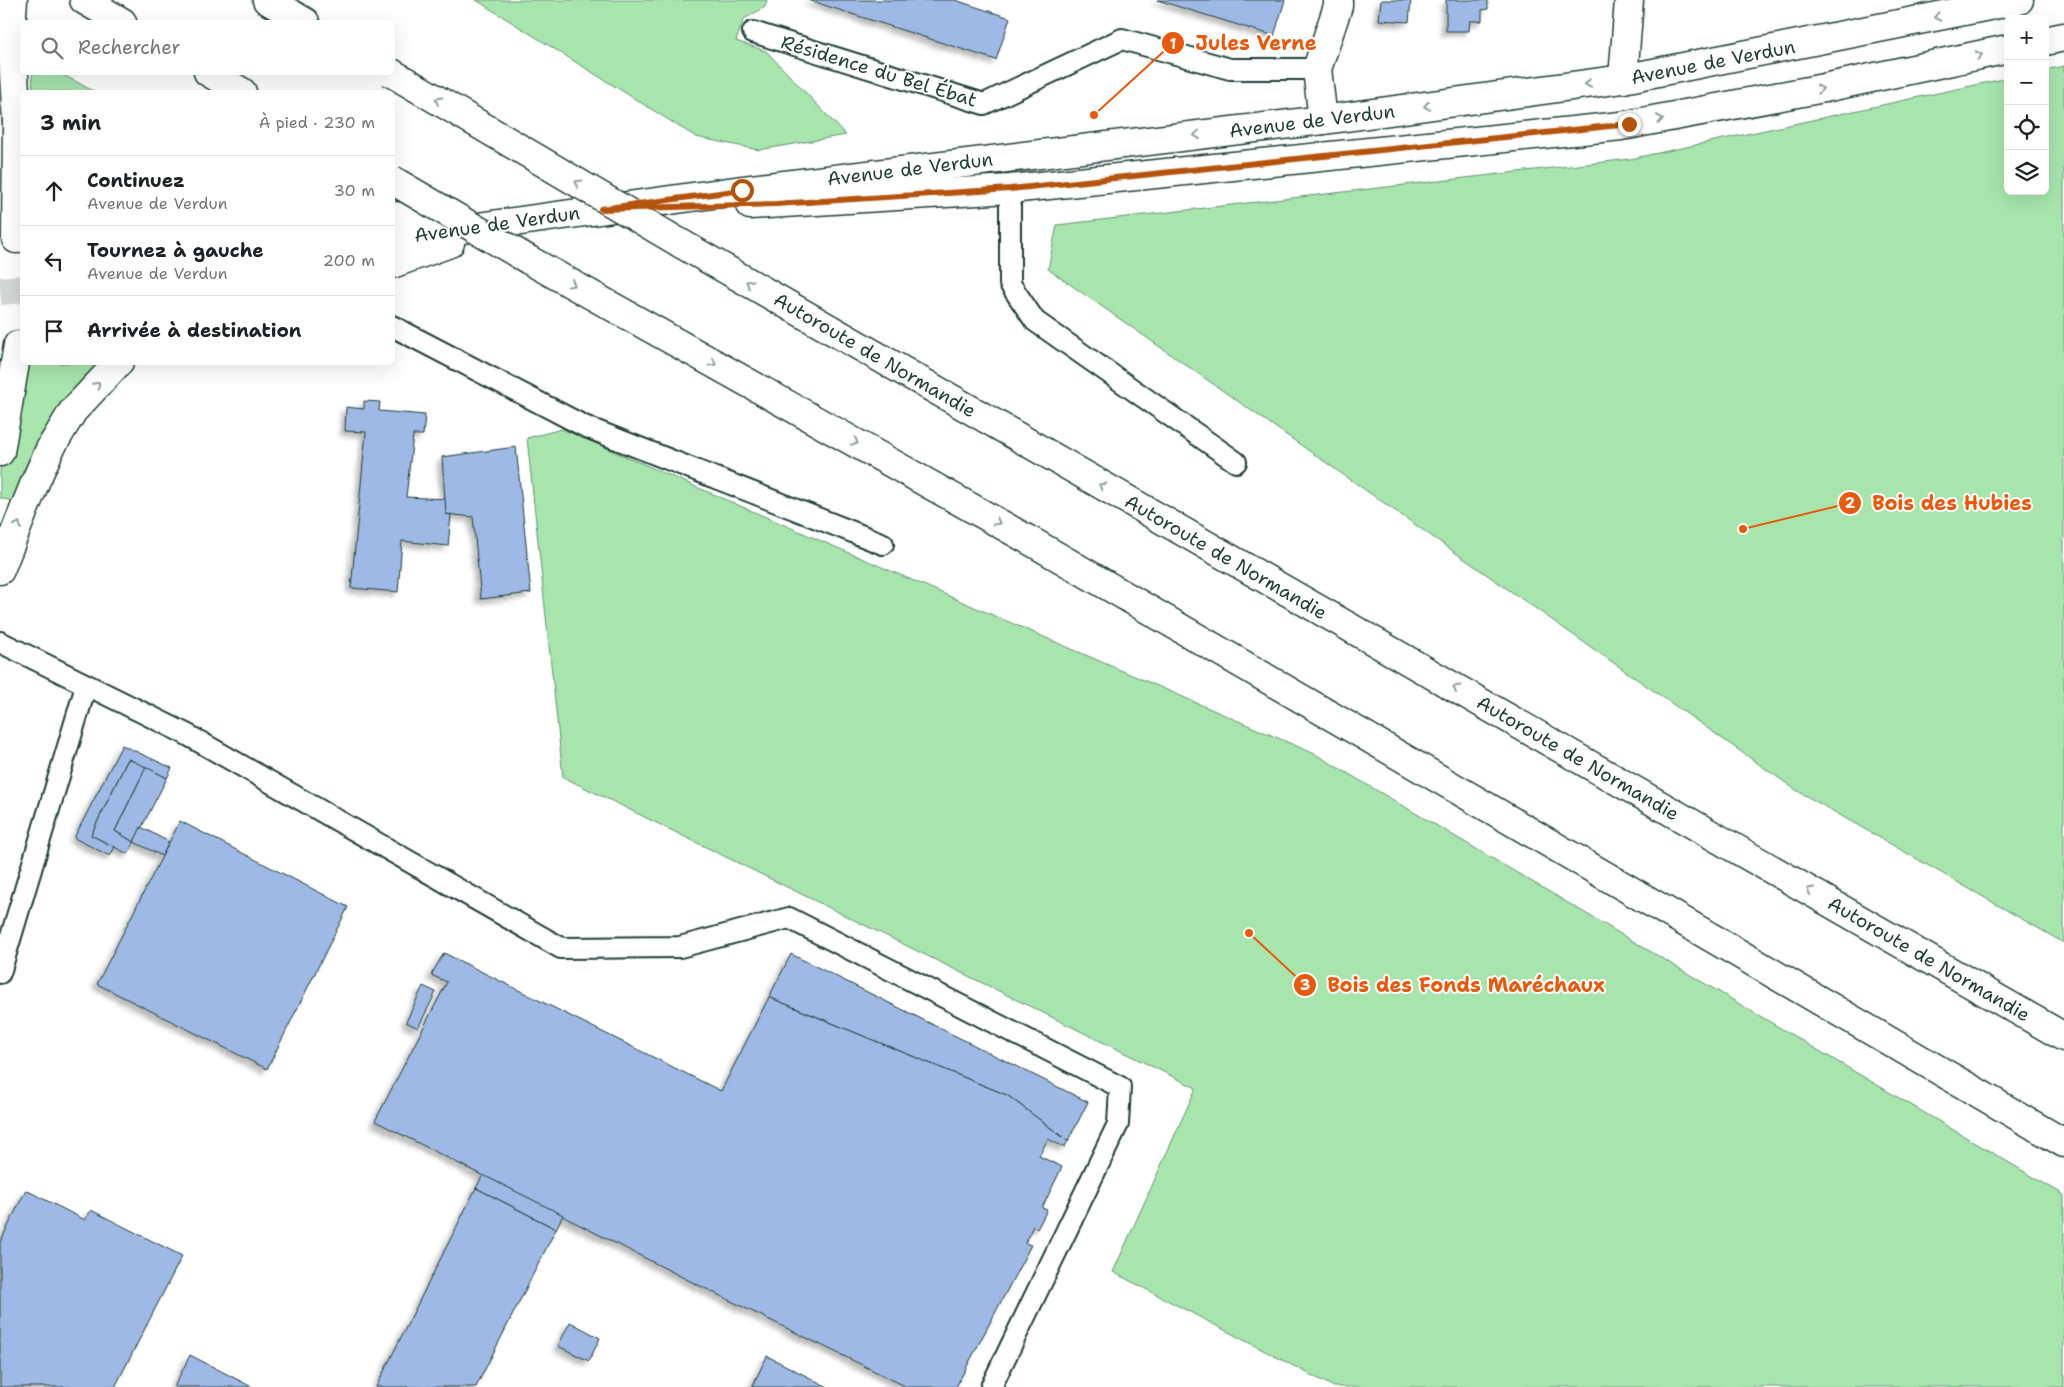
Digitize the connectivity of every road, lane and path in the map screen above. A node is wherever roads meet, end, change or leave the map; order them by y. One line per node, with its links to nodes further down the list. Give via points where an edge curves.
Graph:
1 (13, 0): 9 (main road)
2 (84, 0): 7 (main road)
3 (267, 0): 8 (main road)
4 (1338, 0): 14 (main road)
5 (1630, 0): 17 (main road)
6 (2019, 0): 17 (main road, Avenue de Verdun, one-way to 17)
7 (119, 20)
8 (302, 20)
9 (11, 30): 18 (main road); 21 (main road)
10 (753, 32): 14 (lane, Résidence du Bel Ébat, via 984,104 1122,38 1230,69)
11 (2064, 37): 12 (main road)
12 (2049, 40)
13 (2004, 50): 23 (main road, Avenue de Verdun, one-way to 13, via 1621,126)
14 (1316, 69): 20 (main road)
15 (213, 75): 19 (main road)
16 (395, 75): 40 (main road, Autoroute de Normandie, one-way to 16, bridge, via 680,243)
17 (1623, 79): 20 (main road, Avenue de Verdun, one-way to 20)
18 (0, 83)
19 (239, 90)
20 (1322, 120): 24 (main road, Avenue de Verdun, one-way to 24)
21 (20, 124): 27 (main road)
22 (395, 182): 41 (main road, one-way to 41, bridge, via 1036,544)
23 (1010, 189): 24 (main road, Avenue de Verdun, via 776,204); 34 (lane, via 1010,284 1035,321)
24 (601, 209): 26 (main road, Avenue de Verdun)
25 (395, 216): 26 (main road)
26 (500, 224): 28 (main road, Avenue de Verdun); 29 (main road)
27 (13, 239)
28 (395, 239)
29 (395, 263)
30 (395, 328): 35 (lane, via 584,426)
31 (13, 346): 33 (main road)
32 (116, 365): 36 (main road, one-way to 32, via 50,449 73,411)
33 (0, 452)
34 (1236, 462)
35 (883, 544)
36 (0, 570)
37 (0, 642): 38 (lane)
38 (86, 686): 39 (lane); 42 (lane, via 195,739 561,948 680,947 789,918 1120,1087 1118,1124)
39 (0, 973)
40 (2064, 1038)
41 (2064, 1143)
42 (991, 1387)

